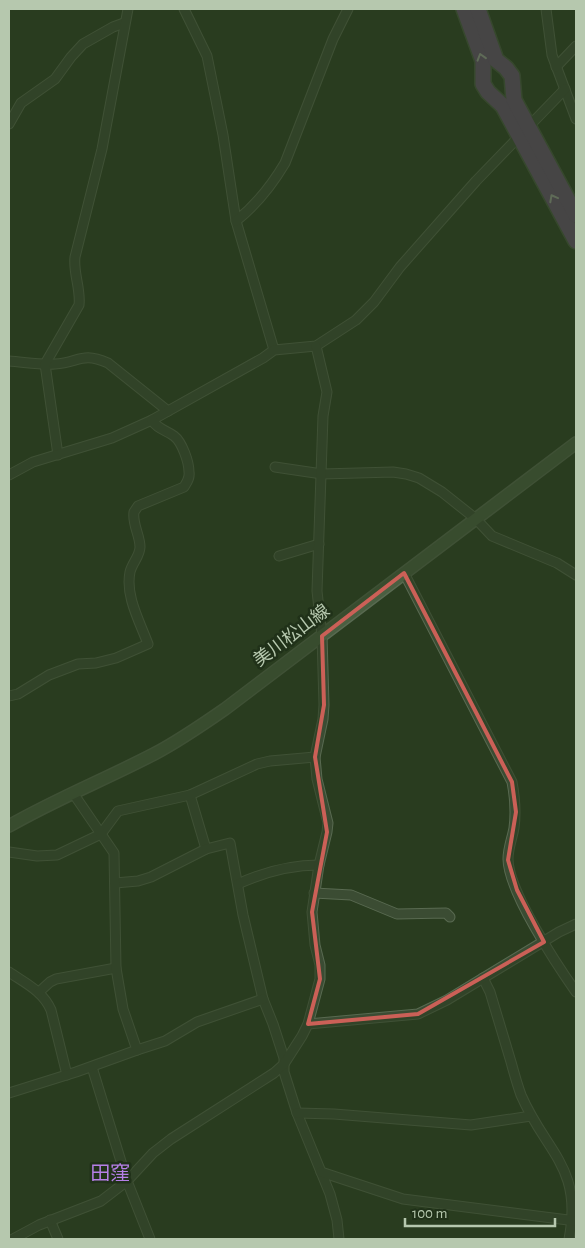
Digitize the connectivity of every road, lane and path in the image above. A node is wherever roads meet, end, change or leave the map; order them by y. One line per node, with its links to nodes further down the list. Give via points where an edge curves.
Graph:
1 (128, 9): 7 (street)
2 (184, 9): 15 (street, via 207,56)
3 (348, 9): 15 (street, via 333,39 285,163 250,210)
4 (464, 9): 13 (highway, one-way to 4, via 483,84 483,61)
5 (478, 9): 13 (highway, via 496,60 512,76 514,100)
6 (546, 9): 9 (street)
7 (124, 23): 12 (street, via 83,44 55,79 22,103); 20 (street, via 102,149 75,257 79,305)
8 (576, 46): 9 (street)
9 (556, 67): 10 (street)
10 (565, 89): 11 (street); 13 (street)
11 (576, 119)
12 (9, 124)
13 (525, 132): 14 (highway); 16 (highway, one-way to 13); 17 (street, via 476,181 406,260 374,302 356,320)
14 (576, 215)
15 (236, 221): 18 (street)
16 (576, 241)
17 (316, 346): 18 (street); 26 (street, via 327,392 323,416)
18 (274, 350): 21 (street)
19 (9, 361): 20 (street)
20 (45, 364): 21 (street, via 85,357 99,359); 24 (street)
21 (168, 411): 22 (street)
22 (152, 420): 24 (street, via 112,438); 34 (street, via 177,440 189,478 184,487 138,506 134,512 140,546 131,567 130,595 148,644 116,658 78,664 49,674 18,694)
23 (576, 443): 28 (main road, 美川松山線)
24 (58, 455): 27 (street, via 33,462)
25 (275, 467): 26 (street)
26 (322, 474): 28 (street, via 406,474 442,492); 29 (street)
27 (9, 475)
28 (476, 519): 31 (main road, 美川松山線); 32 (street, via 492,536 557,562)
29 (319, 544): 30 (street); 33 (street, via 317,591)
30 (279, 556)
31 (404, 573): 33 (main road, 美川松山線); 48 (street, via 512,782 516,812 508,860 516,890)
32 (576, 575)
33 (322, 636): 35 (street, via 324,706); 36 (main road, 美川松山線, via 187,735)
34 (9, 696)
35 (314, 757): 37 (street, via 257,764); 42 (street, via 328,823)
36 (73, 793): 38 (main road, 美川松山線); 39 (street)
37 (190, 795): 39 (street, via 118,812); 40 (street)
38 (9, 826)
39 (101, 834): 41 (street, via 57,854 37,856); 43 (street, via 114,853)
40 (206, 849): 43 (street, via 151,877); 44 (street, via 230,843)
41 (9, 852)
42 (319, 865): 44 (street, via 253,877); 45 (street)
43 (115, 883): 49 (street)
44 (238, 884): 54 (street)
45 (314, 893): 46 (street, via 351,895 397,914 446,913); 55 (street, via 313,927 320,979)
46 (450, 917)
47 (576, 924): 48 (street)
48 (544, 942): 51 (street); 53 (street)
49 (116, 968): 52 (street, via 56,979); 56 (street, via 123,1009)
50 (9, 972): 52 (street)
51 (483, 978): 55 (street, via 418,1014); 62 (street, via 520,1093)
52 (39, 992): 59 (street, via 51,1010)
53 (576, 992)
54 (263, 999): 56 (street, via 197,1022 165,1040); 57 (street)
55 (308, 1024): 57 (street)
56 (137, 1050): 58 (street)
57 (284, 1064): 61 (street); 64 (street, via 171,1139)
58 (92, 1067): 59 (street); 64 (street)
59 (67, 1075): 60 (street)
60 (9, 1093)
61 (297, 1113): 62 (street, via 472,1125); 63 (street)
62 (531, 1116): 66 (street, via 564,1169 573,1201)
63 (321, 1172): 66 (street, via 404,1199); 70 (street, via 335,1212)
64 (127, 1181): 65 (street, via 101,1201); 69 (street)
65 (50, 1220): 67 (street); 68 (street)
66 (574, 1220): 71 (street)
67 (13, 1239)
68 (58, 1239)
69 (150, 1239)
70 (339, 1239)
71 (569, 1239)

